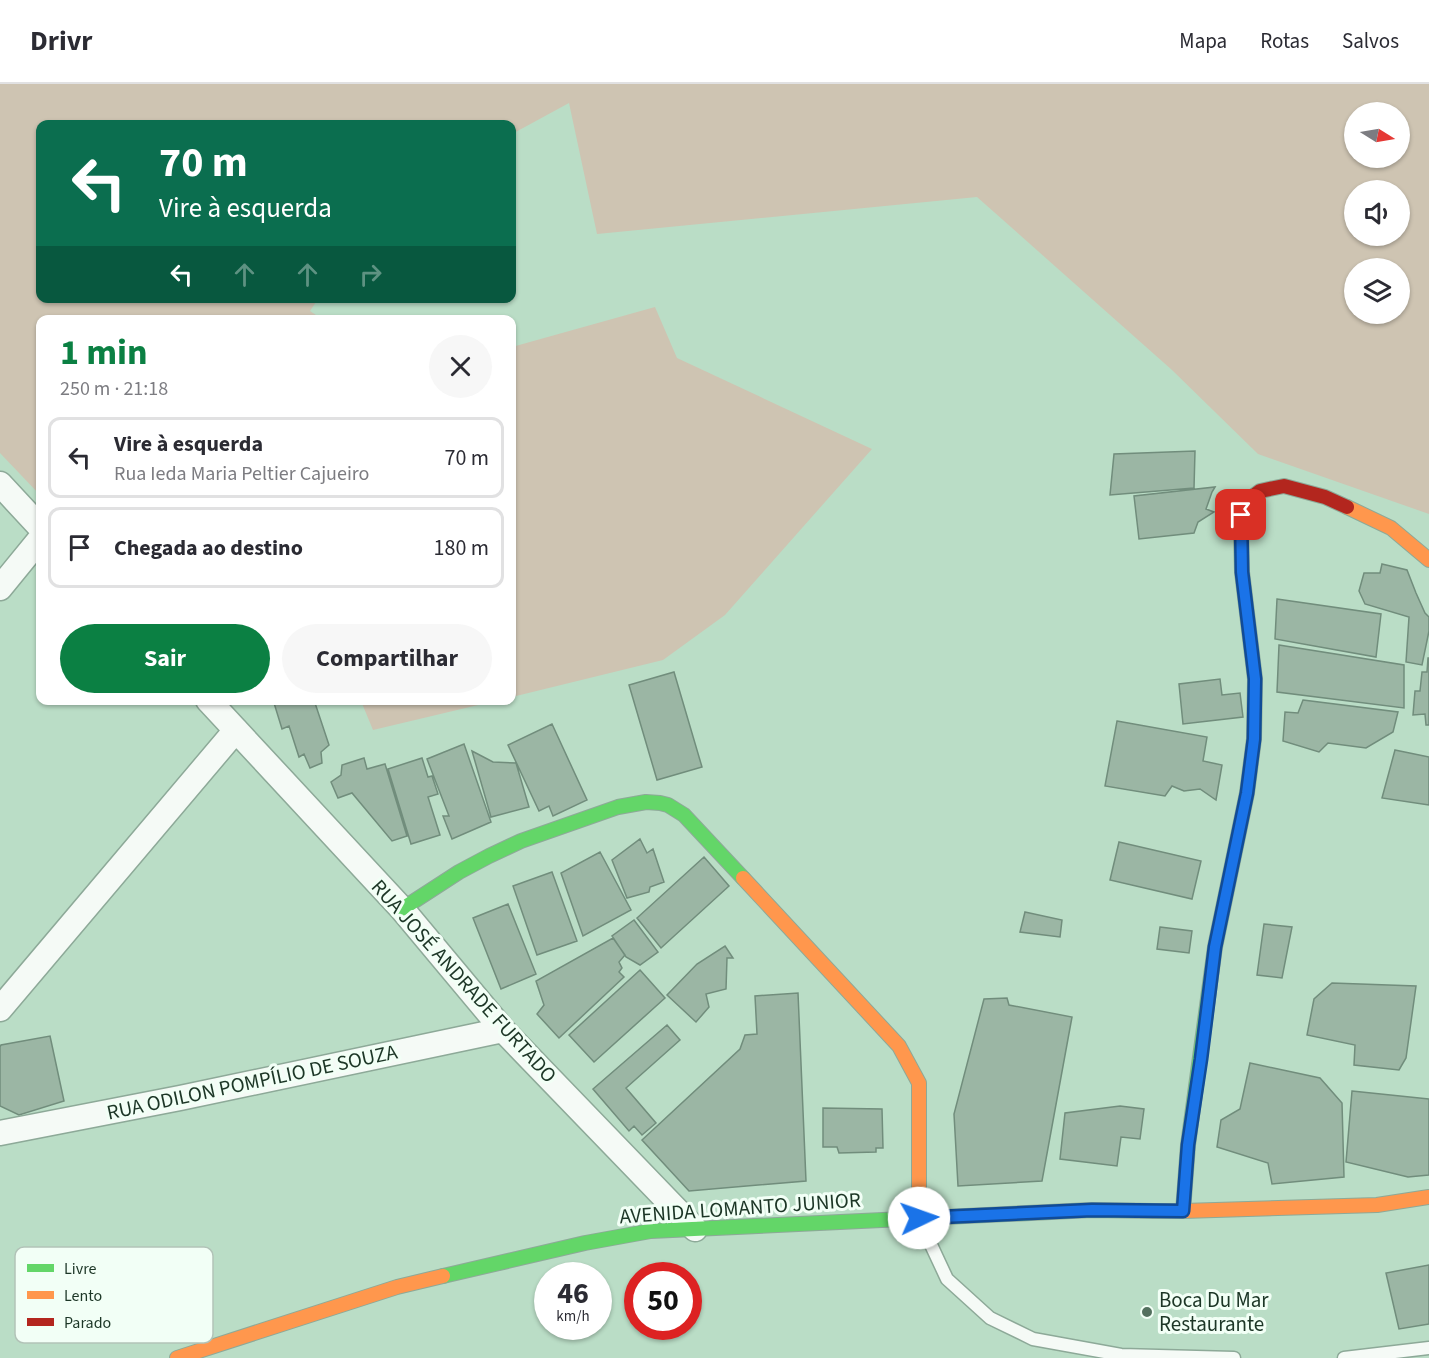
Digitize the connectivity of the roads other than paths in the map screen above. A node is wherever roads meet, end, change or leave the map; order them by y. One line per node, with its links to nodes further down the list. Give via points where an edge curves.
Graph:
1 (0, 484): 2 (street)
2 (36, 523)
3 (36, 544): 5 (street)
4 (1429, 560): 13 (street, via 1391,528 1325,497 1284,486 1260,491 1247,501 1241,515 1242,572 1255,679 1254,739 1247,793 1215,947)
5 (0, 588)
6 (213, 705): 7 (street, RUA JOSÉ ANDRADE FURTADO)
7 (236, 730): 8 (street, RUA JOSÉ ANDRADE FURTADO); 9 (street)
8 (402, 909): 10 (street, RUA JOSÉ ANDRADE FURTADO); 14 (street, via 461,870 520,842 639,801 672,806 899,1046 919,1083)
9 (0, 1010)
10 (503, 1030): 11 (street, RUA ODILON POMPÍLIO DE SOUZA); 15 (street, RUA JOSÉ ANDRADE FURTADO)
11 (0, 1133)
12 (1429, 1197): 13 (street, AVENIDA LOMANTO JUNIOR, via 1377,1204)
13 (1183, 1211): 14 (street, AVENIDA LOMANTO JUNIOR, via 1092,1210)
14 (919, 1218): 15 (street, AVENIDA LOMANTO JUNIOR); 18 (lane, via 947,1280 990,1318 1033,1339 1121,1355)
15 (695, 1229): 17 (street, AVENIDA LOMANTO JUNIOR, via 651,1231 585,1243 397,1287)
16 (1429, 1348): 19 (lane)
17 (177, 1358)
18 (1234, 1358)
19 (1344, 1358)

